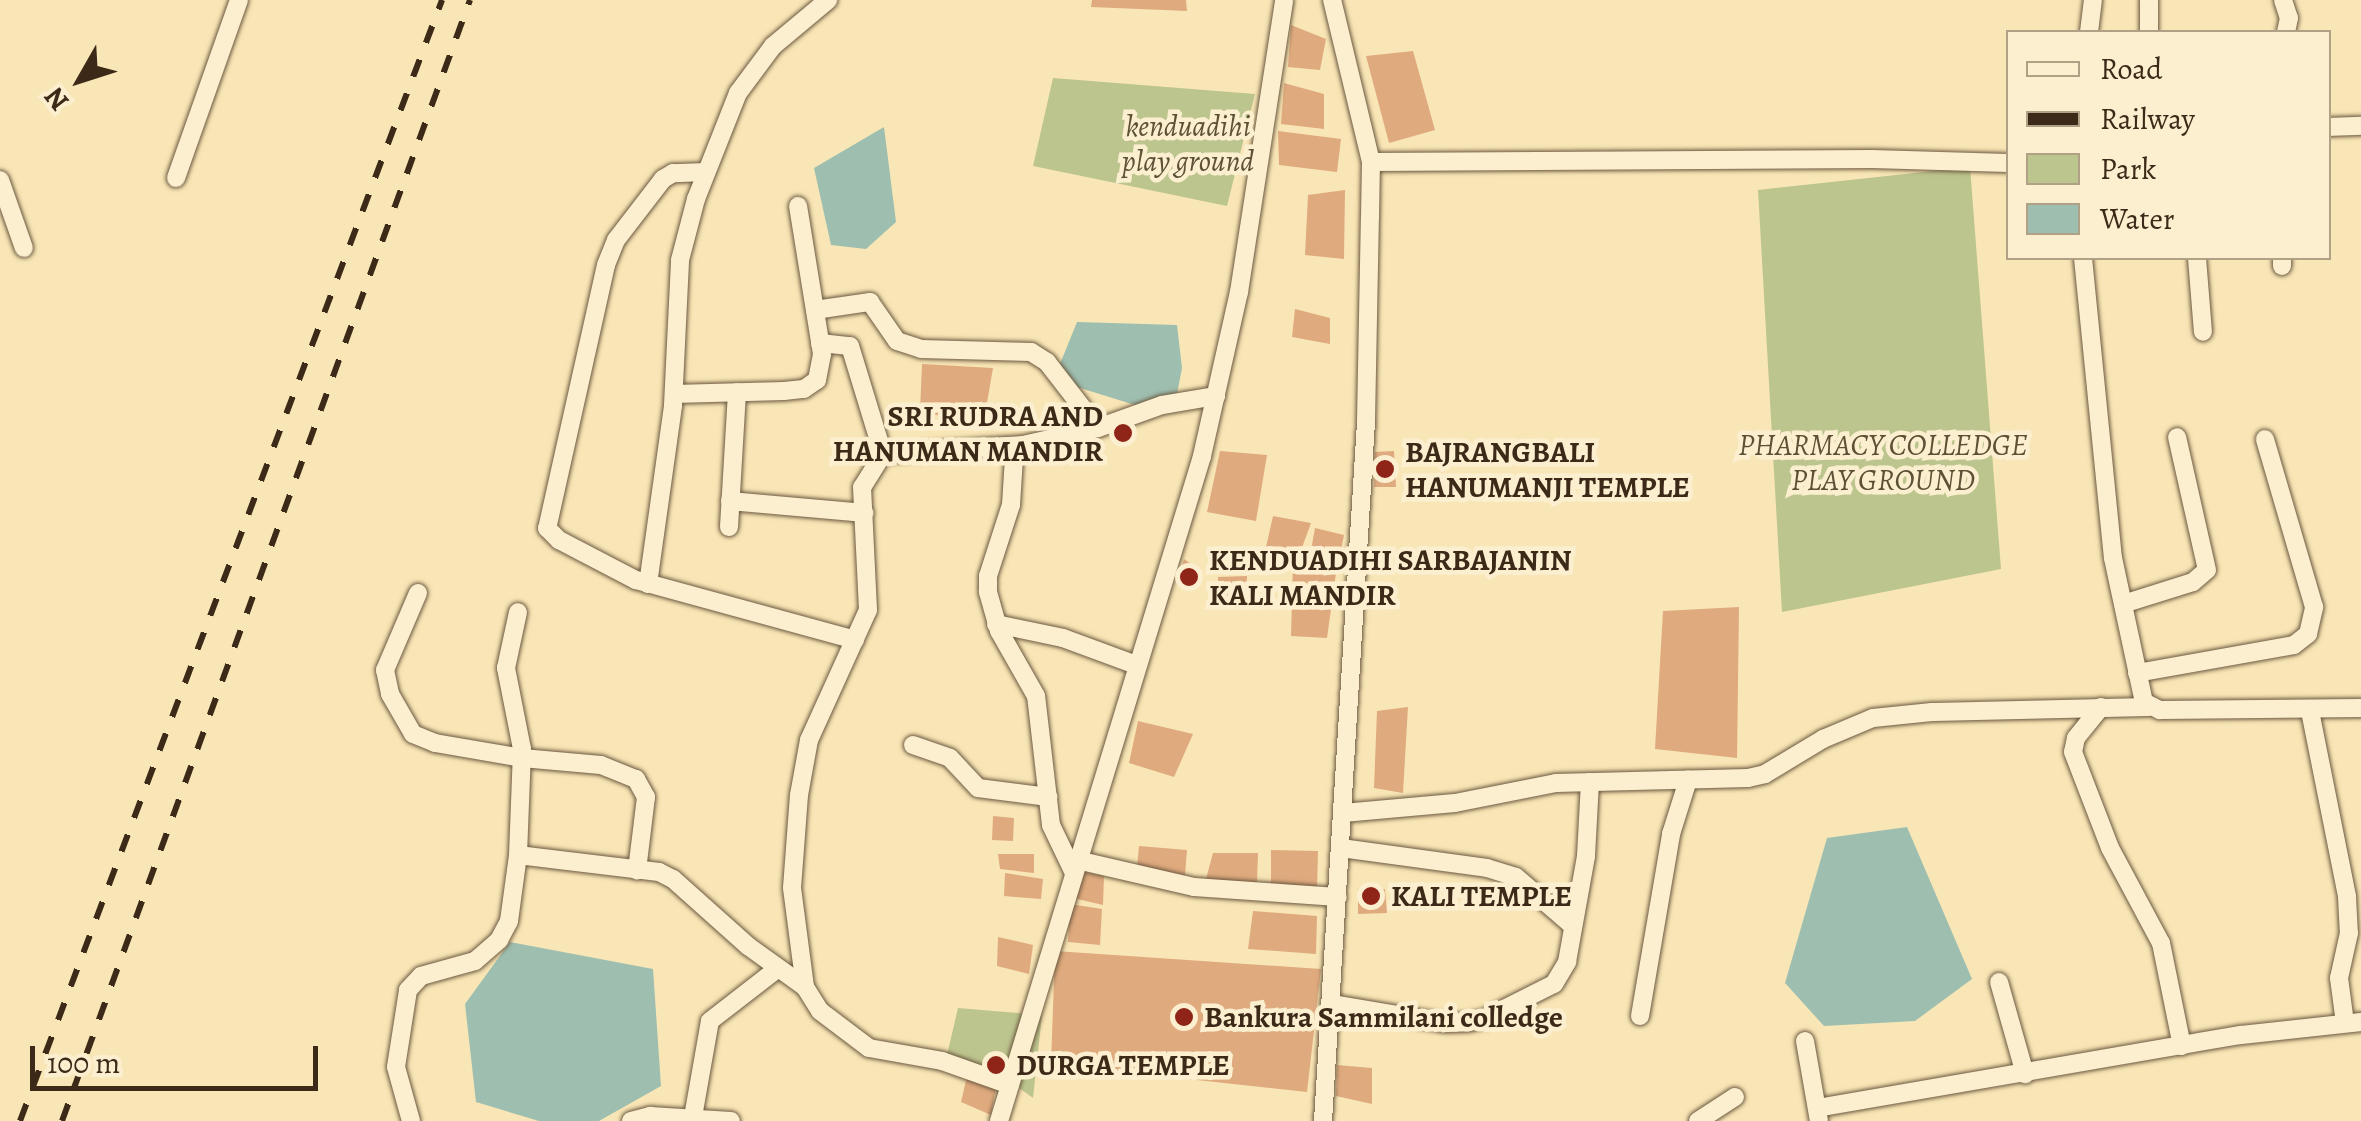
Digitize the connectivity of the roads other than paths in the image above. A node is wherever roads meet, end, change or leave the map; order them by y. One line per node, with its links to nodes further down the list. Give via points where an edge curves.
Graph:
1 (239, 0): 16 (street)
2 (828, 0): 15 (street, via 773,46 738,92)
3 (1284, 0): 27 (street, via 1259,177)
4 (1332, 0): 13 (street)
5 (2093, 0): 8 (street)
6 (2149, 0): 9 (street)
7 (2283, 0): 10 (street)
8 (2089, 30)
9 (2149, 30)
10 (2286, 30)
11 (2361, 126): 12 (street)
12 (2331, 128)
13 (1371, 162): 14 (street); 53 (street, via 1366,420)
14 (2006, 163)
15 (706, 172): 26 (street, via 680,260); 36 (street, via 662,179 616,240 548,512 550,534)
16 (176, 178)
17 (0, 180): 19 (street)
18 (798, 206): 22 (street)
19 (24, 248)
20 (2082, 260): 38 (street)
21 (2197, 260): 23 (street)
22 (815, 310): 24 (street); 28 (street, via 870,302 897,340 921,349 1031,352 1047,362)
23 (2203, 332)
24 (820, 343): 25 (street, via 822,370 804,389); 32 (street, via 850,346)
25 (736, 392): 26 (street); 33 (street)
26 (674, 394): 36 (street)
27 (1216, 396): 28 (street, via 1162,404); 42 (street)
28 (1098, 428): 31 (street)
29 (2176, 437): 38 (street, via 2207,570 2193,582)
30 (2264, 438): 43 (street, via 2314,608 2308,634 2294,646)
31 (1023, 445): 32 (street); 40 (street, via 1014,456 1005,531 988,576)
32 (883, 454): 34 (street, via 862,487)
33 (730, 502): 34 (street); 35 (street)
34 (864, 513): 41 (street, via 870,596)
35 (728, 527)
36 (648, 584): 41 (street)
37 (418, 593): 49 (street, via 385,670 390,694 413,734)
38 (2123, 604): 43 (street)
39 (518, 612): 49 (street, via 506,668)
40 (996, 624): 42 (street, via 1063,638); 52 (street, via 1036,696)
41 (855, 640): 62 (street, via 809,740 798,795 792,888)
42 (1136, 665): 56 (street)
43 (2137, 673): 44 (street)
44 (2149, 707): 45 (street); 47 (street)
45 (2101, 708): 50 (street, via 1873,718 1823,738 1765,774); 67 (street, via 2073,752 2110,848 2164,950)
46 (2361, 708): 47 (street)
47 (2310, 711): 65 (street, via 2347,897 2339,978)
48 (912, 745): 52 (street, via 950,758 987,792)
49 (522, 758): 55 (street); 57 (street, via 601,765 644,786)
50 (1688, 780): 51 (street); 64 (street, via 1671,834)
51 (1590, 782): 53 (street); 59 (street)
52 (1048, 797): 56 (street, via 1056,840)
53 (1342, 813): 54 (street)
54 (1341, 848): 58 (street); 59 (street, via 1516,877)
55 (518, 855): 57 (street); 74 (street, via 509,921 499,940 465,966 420,976 408,990 396,1067)
56 (1075, 865): 58 (street, via 1194,888); 69 (street)
57 (638, 870): 60 (street, via 659,872 685,887)
58 (1338, 897): 63 (street)
59 (1573, 926): 63 (street, via 1554,984 1484,1019 1446,1023)
60 (777, 969): 62 (street); 73 (street, via 710,1022)
61 (1999, 982): 68 (street)
62 (806, 987): 69 (street, via 820,1011 868,1048 942,1060)
63 (1332, 1004): 78 (street)
64 (1640, 1016)
65 (2353, 1022): 67 (street)
66 (1805, 1041): 72 (street)
67 (2182, 1046): 68 (street)
68 (2024, 1074): 71 (street)
69 (1010, 1085): 77 (street)
70 (1735, 1097): 79 (street)
71 (1870, 1100): 72 (street); 80 (street)
72 (1818, 1115)
73 (694, 1117): 75 (street); 76 (street)
74 (411, 1121)
75 (631, 1121)
76 (731, 1121)
77 (999, 1121)
78 (1323, 1121)
79 (1698, 1121)
80 (1874, 1121)

